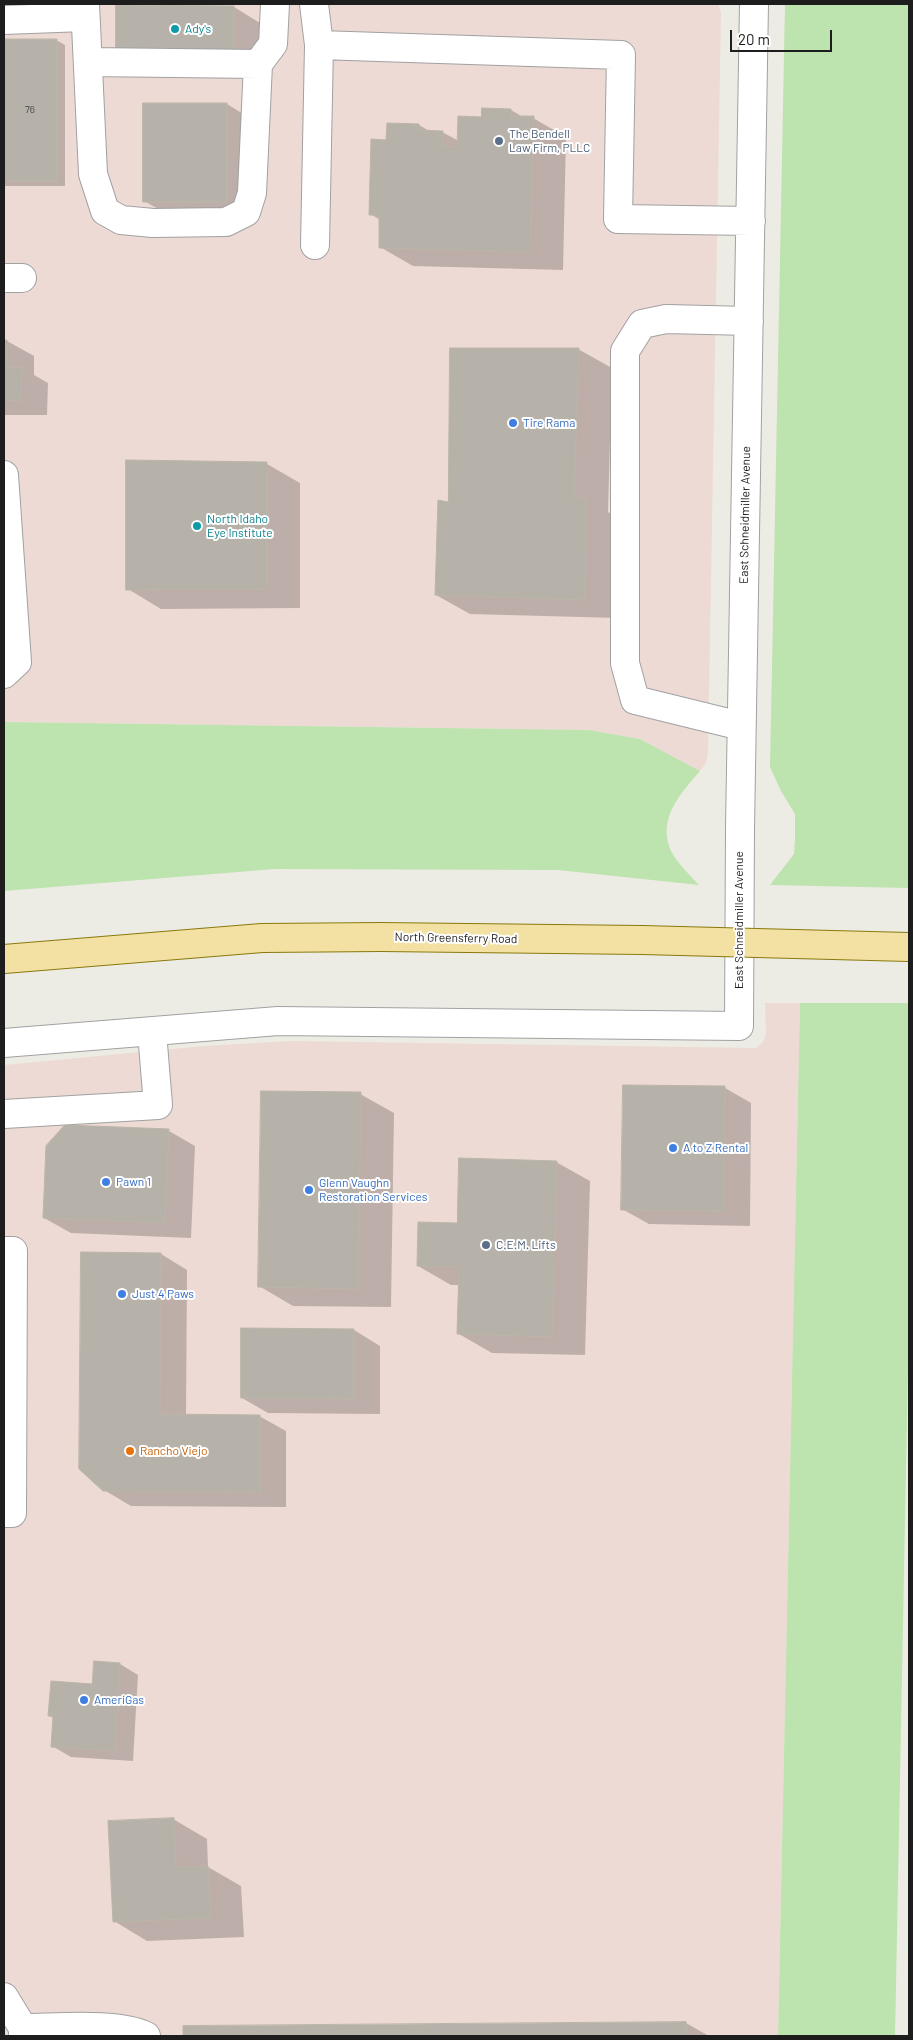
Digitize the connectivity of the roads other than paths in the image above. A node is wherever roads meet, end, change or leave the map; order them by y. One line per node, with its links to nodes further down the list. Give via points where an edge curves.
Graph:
1 (275, 4): 8 (street, via 273,44)
2 (314, 4): 6 (street)
3 (754, 4): 9 (street, East Schneidmiller Avenue)
4 (84, 11): 5 (street); 7 (street)
5 (4, 20)
6 (319, 45): 9 (street, via 621,55 618,219); 10 (street)
7 (88, 62): 8 (street); 8 (street, via 93,174 99,197 105,211 121,220 153,223 226,222 246,212 252,193)
8 (258, 64)
9 (751, 221): 11 (street, East Schneidmiller Avenue)
10 (315, 245)
11 (749, 321): 14 (street, East Schneidmiller Avenue); 14 (street, via 666,319 642,324 625,351 626,663 634,700)
12 (4, 475): 13 (street, via 17,662)
13 (4, 674)
14 (741, 726): 17 (street, East Schneidmiller Avenue, via 739,1026 278,1021)
15 (909, 946): 16 (main road, North Greensferry Road, bridge, via 642,940 262,938)
16 (4, 958)
17 (152, 1032): 18 (street); 19 (street, via 158,1105)
18 (4, 1043)
19 (4, 1114)
20 (4, 1251): 21 (street, via 13,1251 12,1513)
21 (4, 1514)
22 (4, 1996): 23 (street)
23 (23, 2032): 24 (street, via 98,2028 136,2031)
24 (146, 2036)

